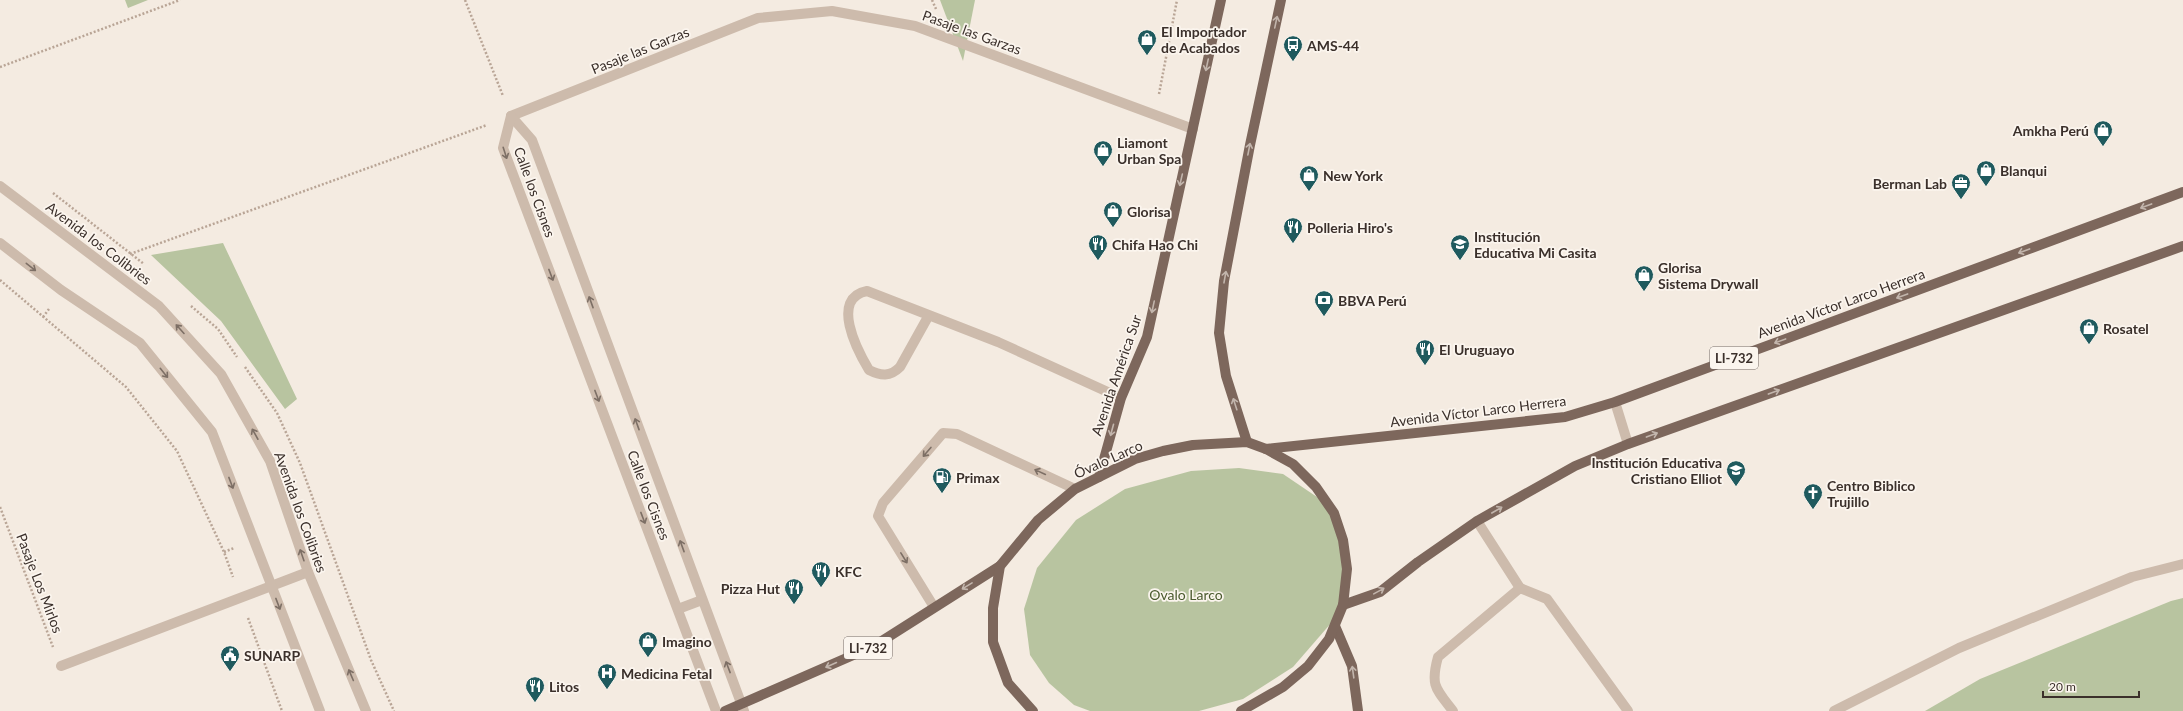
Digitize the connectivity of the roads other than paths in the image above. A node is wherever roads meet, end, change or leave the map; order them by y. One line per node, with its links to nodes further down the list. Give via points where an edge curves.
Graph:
1 (1221, 0): 4 (main road, Avenida América Sur, one-way to 4)
2 (1281, 0): 12 (main road, one-way to 2, via 1226,376 1219,333 1227,266)
3 (511, 116): 4 (street, Pasaje las Garzas, via 758,18 832,11 915,26); 23 (street, Calle los Cisnes, one-way to 3, via 532,140); 26 (street, Calle los Cisnes, one-way to 26, via 503,148)
4 (1193, 128): 10 (main road, Avenida América Sur, one-way to 10, via 1147,337)
5 (0, 186): 20 (street, Avenida los Colibries, one-way to 5, via 270,461 221,374 159,306)
6 (2183, 192): 11 (main road, Avenida Víctor Larco Herrera / LI-732, one-way to 11)
7 (0, 243): 21 (street, one-way to 21, via 61,290 140,343 212,432)
8 (2183, 246): 13 (main road, one-way to 8)
9 (929, 315): 9 (street, via 867,291 861,292 851,300 847,319 869,370 884,375 895,372 900,367); 10 (street, via 998,342)
10 (1120, 398): 15 (main road, Avenida América Sur, one-way to 15)
11 (1615, 402): 13 (street); 14 (main road, Avenida Víctor Larco Herrera / LI-732, via 1565,417)
12 (1247, 442): 14 (main road, Óvalo Larco); 15 (main road, Óvalo Larco, via 1193,444 1163,451 1135,459)
13 (1628, 444): 17 (main road, one-way to 13, via 1575,466)
14 (1266, 448): 24 (main road, Óvalo Larco, via 1293,464 1316,487 1334,513 1343,540 1347,569)
15 (1099, 477): 16 (main road, Óvalo Larco)
16 (1075, 489): 19 (main road, Óvalo Larco, via 1038,520); 25 (street, one-way to 25, via 957,434 943,433 883,503 878,516)
17 (1477, 521): 22 (street); 24 (main road, one-way to 17, via 1380,592)
18 (2183, 564): 39 (street, via 2132,577 1959,648)
19 (1000, 566): 25 (main road, LI-732, one-way to 25); 34 (main road, via 993,608 993,642 1008,683)
20 (308, 572): 21 (street); 31 (street, Avenida los Colibries, one-way to 20)
21 (271, 586): 28 (street); 30 (street, one-way to 30)
22 (1520, 588): 37 (street, via 1438,657 1434,672 1435,688); 38 (street, via 1547,599)
23 (702, 600): 26 (street); 29 (street, Calle los Cisnes, one-way to 23)
24 (1343, 606): 27 (main road, Óvalo Larco)
25 (934, 607): 29 (main road, LI-732, one-way to 29, via 874,646)
26 (678, 609): 32 (street, Calle los Cisnes)
27 (1335, 626): 35 (main road, Óvalo Larco, via 1329,639 1308,666 1283,686); 36 (main road, one-way to 27, via 1352,666)
28 (61, 666)
29 (743, 707): 33 (main road, LI-732)
30 (320, 711)
31 (366, 711)
32 (716, 711)
33 (725, 711)
34 (1033, 711)
35 (1241, 711)
36 (1358, 711)
37 (1453, 711)
38 (1628, 711)
39 (1834, 711)

